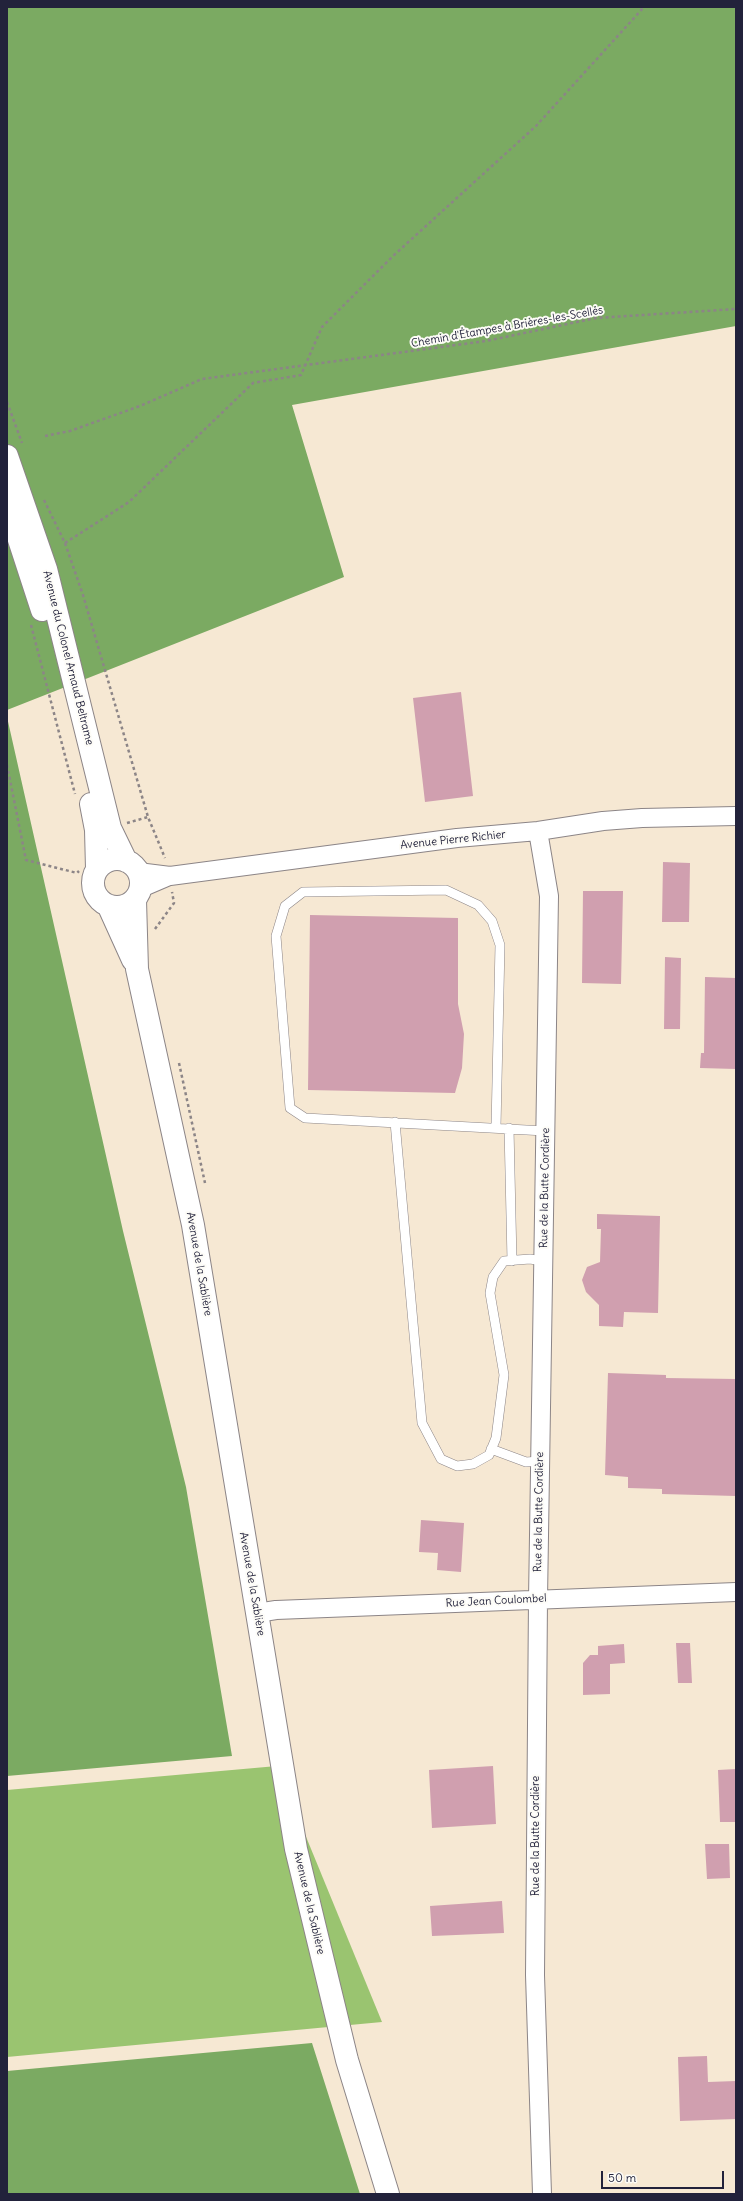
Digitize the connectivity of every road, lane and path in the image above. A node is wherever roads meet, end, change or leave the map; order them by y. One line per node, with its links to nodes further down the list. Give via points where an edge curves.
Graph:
1 (644, 7): 3 (path, via 536,126 393,256 322,327)
2 (736, 309): 3 (path, Chemin d'Étampes à Brières-les-Scellés, via 596,318 486,341)
3 (305, 367): 4 (path, Chemin d'Étampes à Brières-les-Scellés, via 202,379 140,406 70,431); 13 (path, via 301,375 253,384 129,502 65,543 108,675 148,817)
4 (44, 436)
5 (7, 456): 14 (main road, Avenue du Colonel Arnaud Beltrame, via 46,569 110,828)
6 (7, 503): 12 (main road, Avenue du Colonel Arnaud Beltrame, via 50,638 95,824)
7 (29, 619): 9 (path)
8 (7, 765): 12 (path, via 26,860)
9 (75, 795)
10 (736, 816): 11 (street, Avenue Pierre Richier, via 642,818)
11 (538, 831): 13 (street, Avenue Pierre Richier, via 457,838); 22 (street, Rue de la Butte Cordière, via 549,896)
12 (87, 871): 14 (main road, via 110,860); 15 (main road, Avenue du Colonel Arnaud Beltrame, via 93,876 93,891 97,898)
13 (170, 876): 14 (street, Avenue Pierre Richier); 16 (path, via 174,903 155,929)
14 (135, 880): 15 (main road, via 129,905 121,908); 17 (main road, Avenue de la Sablière)
15 (109, 907): 17 (main road, Avenue de la Sablière)
16 (155, 935)
17 (137, 969): 30 (main road, Avenue de la Sablière, via 193,1225)
18 (177, 1055): 23 (path)
19 (395, 1122): 20 (lane); 20 (lane, via 305,1118 290,1108 276,936 285,906 302,892 446,890 478,905 492,921 500,945); 26 (lane, via 422,1424 440,1460 457,1466 473,1464 489,1455)
20 (496, 1127): 21 (lane)
21 (509, 1128): 22 (lane); 24 (lane)
22 (546, 1130): 25 (street, Rue de la Butte Cordière)
23 (206, 1188)
24 (512, 1260): 25 (lane); 26 (lane, via 504,1261 493,1277 490,1293 504,1375 496,1438)
25 (544, 1261): 27 (street, Rue de la Butte Cordière)
26 (491, 1449): 27 (lane, via 526,1462)
27 (540, 1462): 29 (street, Rue de la Butte Cordière)
28 (736, 1592): 29 (street, Rue Jean Coulombel)
29 (538, 1599): 30 (street, Rue Jean Coulombel, via 276,1610); 32 (street, Rue de la Butte Cordière, via 535,1975)
30 (257, 1613): 31 (main road, Avenue de la Sablière, via 296,1849 347,2060)
31 (388, 2194)
32 (542, 2194)

